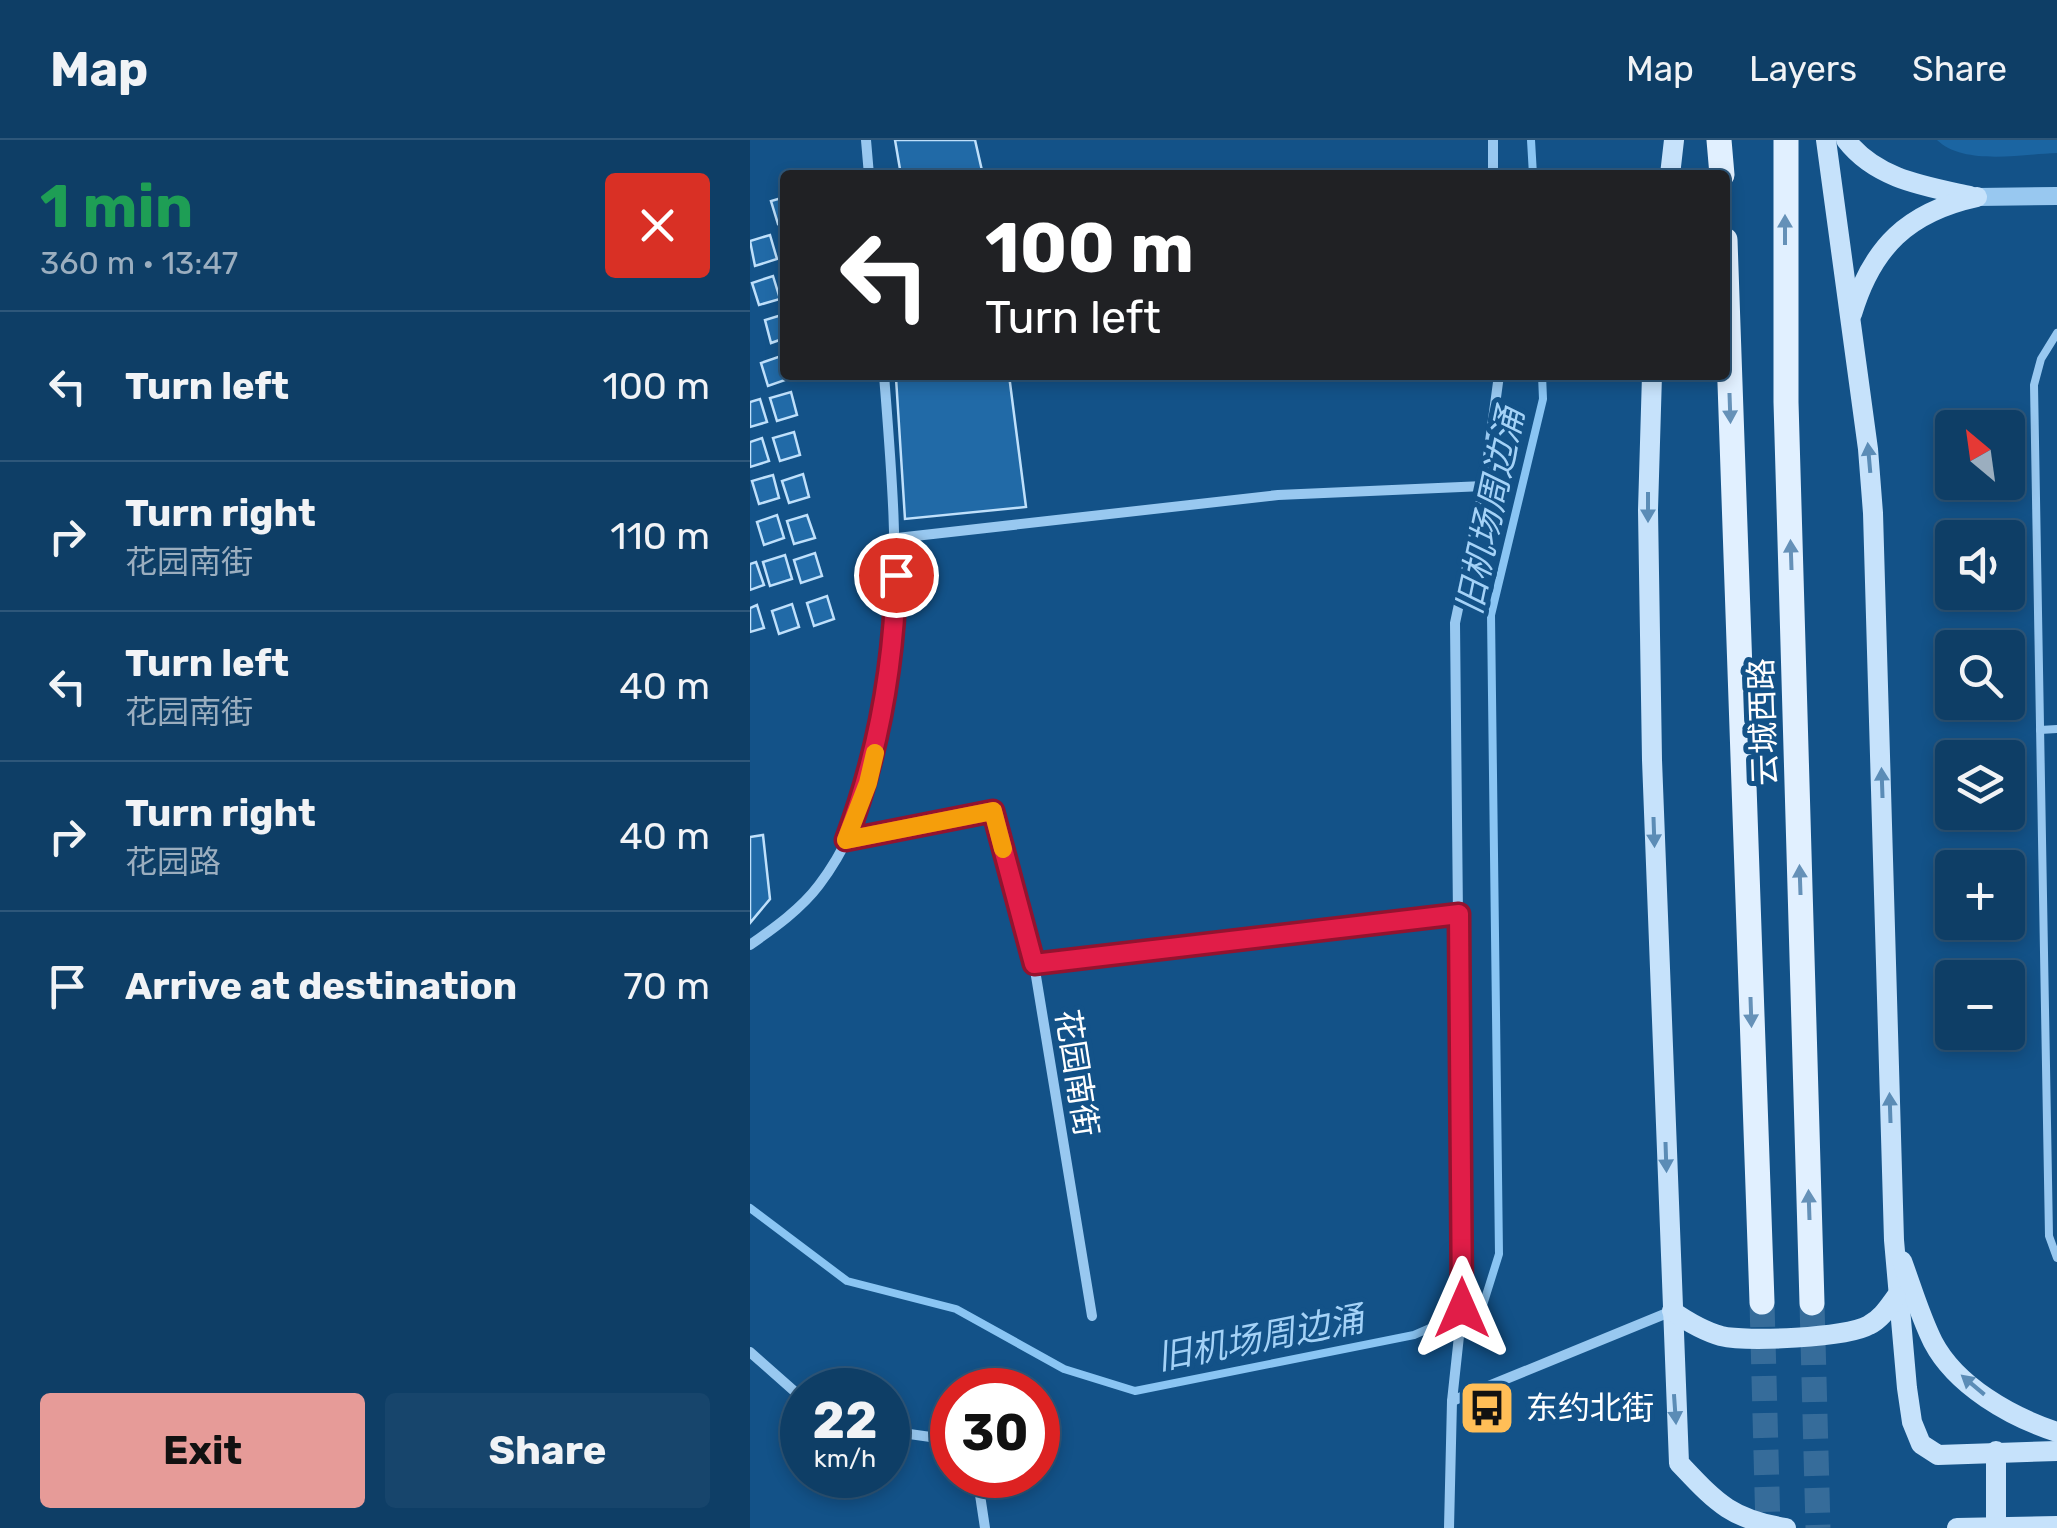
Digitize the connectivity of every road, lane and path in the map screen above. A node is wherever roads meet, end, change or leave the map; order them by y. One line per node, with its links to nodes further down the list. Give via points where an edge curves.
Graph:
1 (866, 140): 8 (street)
2 (1492, 140): 9 (street)
3 (1674, 140): 10 (main road)
4 (1720, 140): 11 (main road)
5 (1786, 140): 32 (main road, 云城西路, one-way to 5, via 1786,402)
6 (1826, 140): 14 (main road)
7 (1846, 140): 13 (main road, via 1882,171)
8 (869, 170)
9 (1494, 170)
10 (1671, 170)
11 (1722, 170)
12 (2057, 196): 13 (street)
13 (1977, 197): 14 (main road, via 1928,213 1883,248 1867,270)
14 (1850, 322): 28 (main road, one-way to 14, via 1873,513)
15 (2057, 334): 23 (lane, via 2040,358 2034,385)
16 (884, 380): 21 (street)
17 (1498, 380): 20 (street)
18 (1652, 380): 33 (main road, one-way to 33, via 1652,760)
19 (1730, 380): 31 (main road, 云城西路, one-way to 31)
20 (1484, 486): 21 (street, via 1278,495); 25 (street, via 1456,623)
21 (897, 538): 24 (street, via 889,679 868,783)
22 (2057, 729): 23 (lane)
23 (2040, 730): 29 (lane, via 2049,1236)
24 (846, 840): 26 (street, via 818,887); 27 (street, 花园南街, via 993,811)
25 (1459, 914): 27 (street); 37 (street, via 1462,1308)
26 (750, 945)
27 (1034, 964): 34 (street, 花园南街)
28 (1894, 1240): 30 (main road); 38 (main road, one-way to 28, via 1996,1404 1944,1358)
29 (2057, 1258)
30 (1896, 1297): 33 (main road, via 1879,1319 1838,1335 1727,1338); 39 (main road, via 1912,1422 1921,1444 1938,1455)
31 (1762, 1302)
32 (1812, 1302)
33 (1672, 1311): 37 (street); 45 (main road, one-way to 45, via 1678,1463 1748,1522)
34 (1092, 1316)
35 (750, 1352): 36 (street)
36 (780, 1379)
37 (1452, 1401): 44 (street)
38 (2057, 1432)
39 (1996, 1452): 40 (main road); 47 (main road)
40 (2057, 1452)
41 (981, 1498): 43 (street)
42 (2057, 1526): 47 (main road)
43 (986, 1528)
44 (1449, 1528)
45 (1786, 1528)
46 (1957, 1528): 47 (main road)
47 (1996, 1528)

